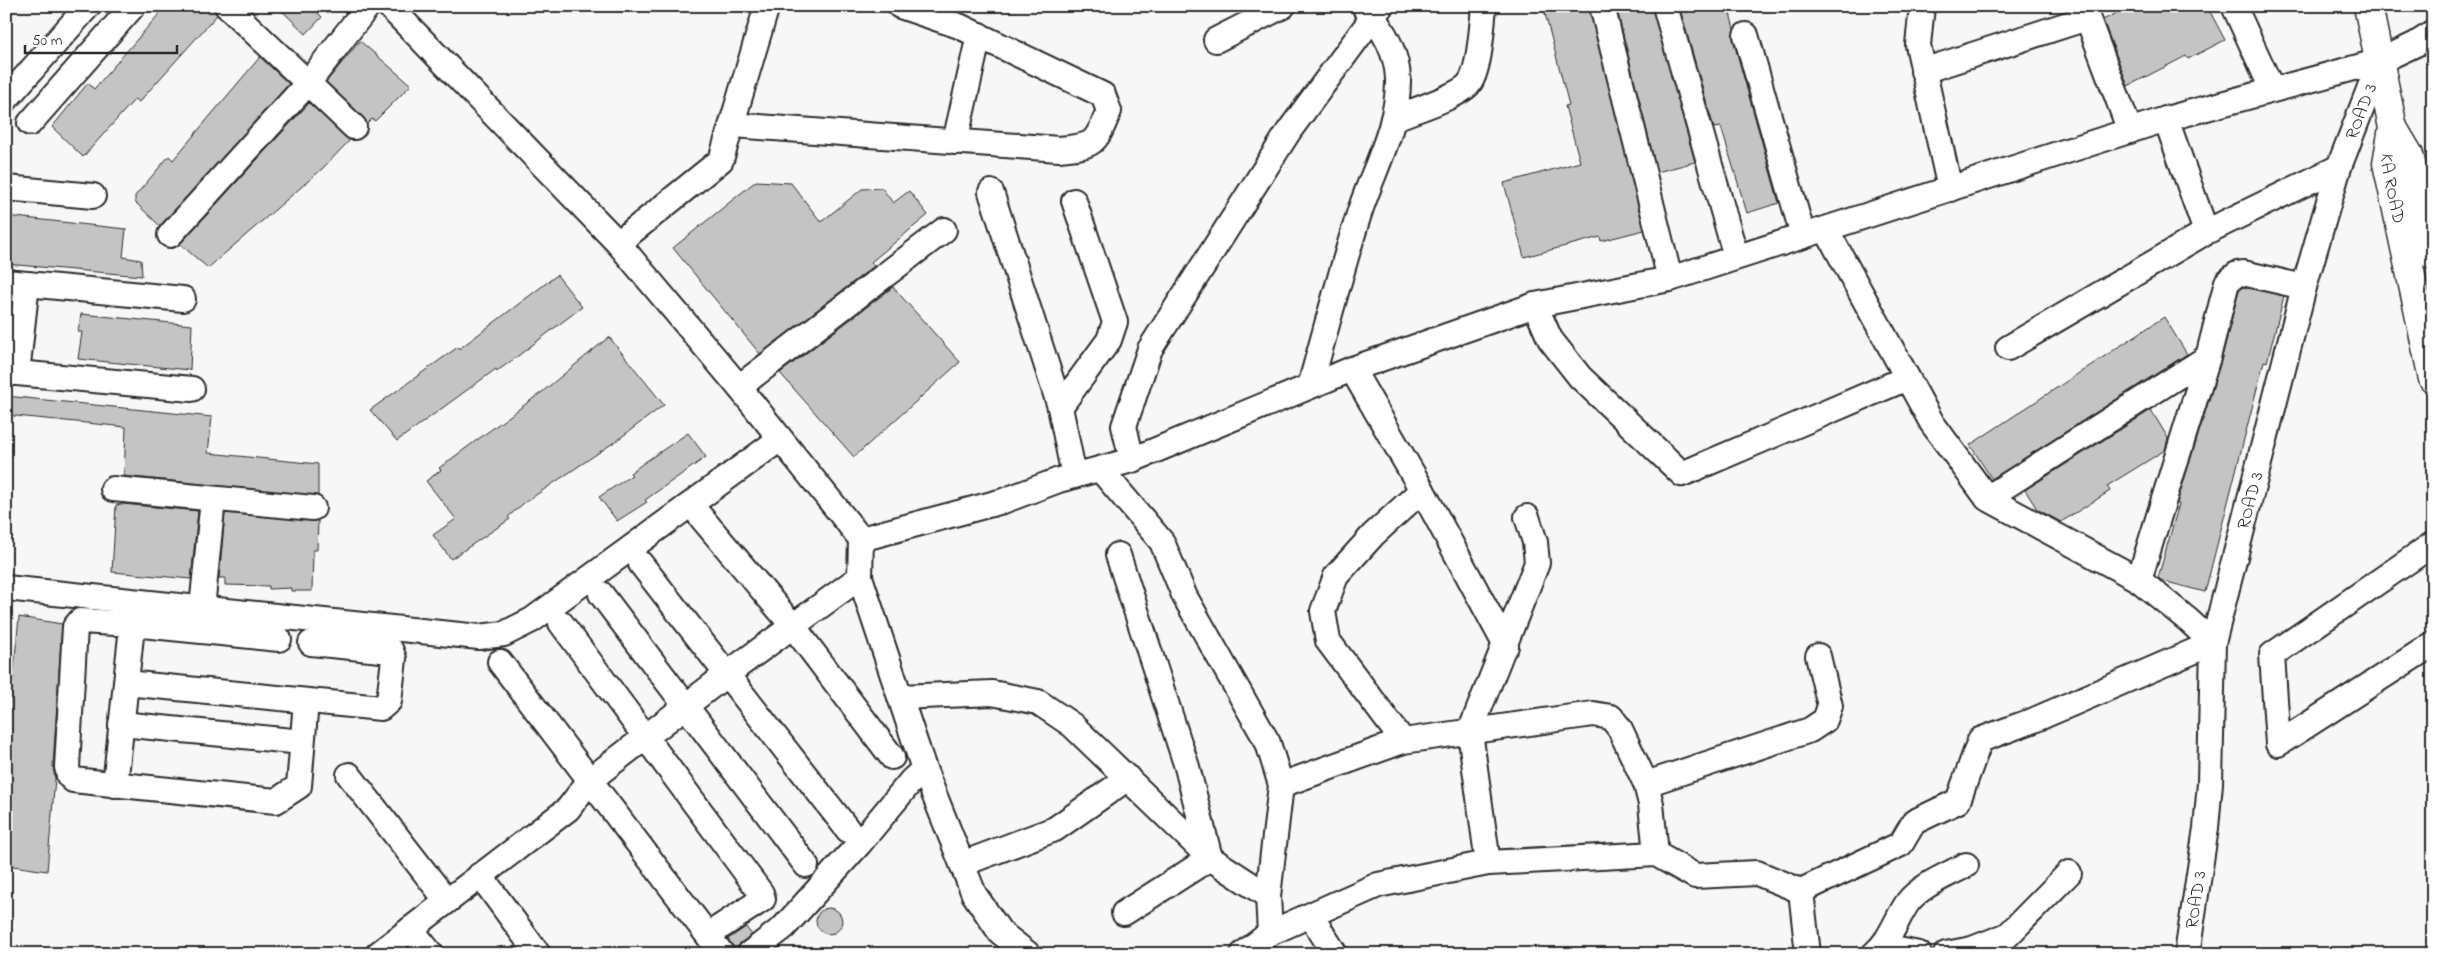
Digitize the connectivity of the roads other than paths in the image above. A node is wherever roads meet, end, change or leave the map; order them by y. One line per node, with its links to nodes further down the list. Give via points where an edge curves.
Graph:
1 (88, 6): 25 (street)
2 (133, 6): 28 (street)
3 (368, 6): 23 (street)
4 (389, 6): 45 (street)
5 (768, 6): 29 (street)
6 (900, 6): 18 (street)
7 (1283, 6): 20 (street)
8 (1484, 6): 26 (street, via 1475,74 1468,85)
9 (1602, 6): 48 (street)
10 (1665, 6): 47 (street)
11 (1922, 6): 22 (street, via 1918,45)
12 (2234, 6): 24 (street)
13 (2368, 6): 21 (main road)
14 (238, 10): 23 (street)
15 (1373, 10): 26 (street, via 1390,44 1398,78); 64 (street, via 1289,131 1150,349 1124,426)
16 (2085, 12): 22 (street); 32 (street)
17 (2433, 33): 21 (street)
18 (979, 35): 33 (street); 33 (street, via 1103,95 1109,111 1099,136 1086,146 1059,149)
19 (1746, 35): 44 (street)
20 (1216, 40)
21 (2380, 61): 24 (street); 31 (main road); 34 (street, ROAD 3)
22 (1923, 71): 36 (street)
23 (308, 82): 30 (street); 43 (street)
24 (2272, 89): 27 (street)
25 (6, 99)
26 (1393, 119): 59 (street, via 1360,213)
27 (2166, 119): 32 (street); 42 (street)
28 (30, 122)
29 (733, 126): 33 (street); 45 (street, via 721,160)
30 (354, 127)
31 (2393, 128): 46 (main road, KA ROAD, via 2409,155); 58 (main road, KA ROAD, via 2387,163)
32 (2130, 131): 36 (street)
33 (955, 142)
34 (2339, 167): 42 (street); 50 (street, ROAD 3)
35 (6, 188): 38 (street)
36 (1950, 189): 40 (street)
37 (991, 192): 62 (street)
38 (93, 196)
39 (1074, 201): 62 (street, via 1115,322 1109,340)
40 (1826, 229): 44 (street); 57 (street)
41 (944, 230): 60 (street)
42 (2206, 232): 53 (street)
43 (170, 235)
44 (1803, 236): 47 (street)
45 (618, 244): 60 (street)
46 (2433, 255)
47 (1736, 257): 48 (street)
48 (1670, 279): 52 (street)
49 (16, 283): 51 (street); 56 (street)
50 (2304, 287): 54 (street, via 2243,273 2232,277); 87 (street, ROAD 3)
51 (183, 299)
52 (1535, 305): 55 (street); 57 (street, via 1550,339 1580,376 1682,474)
53 (2008, 348)
54 (2208, 357): 69 (street); 79 (street)
55 (1352, 369): 59 (street); 68 (street)
56 (12, 372): 61 (street)
57 (1908, 378): 69 (street, via 1932,423)
58 (2433, 379)
59 (1310, 386): 64 (street)
60 (739, 387): 63 (street)
61 (192, 389)
62 (1060, 407): 66 (street)
63 (780, 439): 74 (street); 82 (street, via 532,620 504,634 479,637)
64 (1132, 460): 65 (street)
65 (1101, 470): 66 (street); 110 (street, via 1162,542 1185,597 1268,743)
66 (1074, 476): 74 (street, via 1003,501)
67 (113, 489): 70 (street)
68 (1422, 490): 90 (street); 101 (street, via 1373,535 1336,576 1323,611 1328,641)
69 (1987, 498): 79 (street)
70 (213, 499): 71 (street); 82 (street)
71 (312, 508)
72 (700, 516): 85 (street)
73 (1527, 517): 90 (street, via 1535,542 1537,563)
74 (860, 539): 78 (street)
75 (2433, 544): 89 (street, via 2272,655 2278,744)
76 (1118, 555): 113 (street, via 1187,767)
77 (641, 564): 93 (street)
78 (860, 577): 85 (street); 95 (street)
79 (2139, 580): 87 (street)
80 (6, 588): 83 (street)
81 (601, 594): 97 (street)
82 (202, 608): 83 (street)
83 (133, 613): 86 (street); 94 (street); 109 (street, via 87,620 75,627 69,776 73,780)
84 (561, 623): 100 (street)
85 (793, 626): 93 (street); 103 (street)
86 (279, 639)
87 (2212, 643): 120 (street, via 1980,740 1958,801 1914,822 1901,844); 139 (street, ROAD 3, via 2210,783)
88 (311, 644): 96 (street, via 386,649 394,658 386,706)
89 (2433, 644)
90 (1506, 646): 99 (street)
91 (1818, 656): 108 (street, via 1830,706 1825,720 1810,730)
92 (500, 662): 107 (street)
93 (727, 674): 97 (street); 111 (street)
94 (126, 683): 96 (street); 98 (street)
95 (900, 697): 104 (street); 106 (street, via 992,693 1038,702 1072,724)
96 (306, 701): 102 (street)
97 (685, 706): 100 (street); 116 (street)
98 (121, 724): 102 (street); 109 (street)
99 (1470, 732): 101 (street); 108 (street, via 1593,714 1611,717); 114 (street)
100 (646, 737): 107 (street); 127 (street, via 763,899)
101 (1403, 740): 110 (street)
102 (302, 742): 109 (street, via 299,786 276,801)
103 (892, 757)
104 (924, 769): 115 (street); 132 (street, via 784,927)
105 (349, 775): 122 (street)
106 (1128, 778): 113 (street); 115 (street, via 1055,829)
107 (590, 780): 119 (street, via 568,809); 127 (street)
108 (1646, 784): 112 (street)
109 (115, 785)
110 (1281, 785): 121 (street)
111 (848, 830)
112 (1656, 854): 114 (street); 120 (street, via 1695,876 1757,873)
113 (1210, 858): 121 (street); 123 (street)
114 (1488, 863): 124 (street, via 1378,885)
115 (962, 864): 133 (street, via 974,894 1000,932)
116 (806, 865)
117 (1966, 865): 128 (street, via 1909,901)
118 (2069, 873): 138 (street, via 2008,935 1972,950)
119 (480, 875): 122 (street); 131 (street)
120 (1801, 890): 136 (street)
121 (1268, 896): 126 (street)
122 (447, 901): 125 (street)
123 (1124, 913)
124 (1311, 916): 126 (street); 135 (street)
125 (410, 929): 129 (street); 130 (street)
126 (1270, 933): 134 (street)
127 (715, 945)
128 (1879, 950): 137 (street)
129 (378, 954)
130 (431, 954)
131 (538, 954)
132 (749, 954)
133 (1028, 954)
134 (1243, 954)
135 (1336, 954)
136 (1808, 954)
137 (1919, 954)
138 (1946, 954)
139 (2187, 954)

